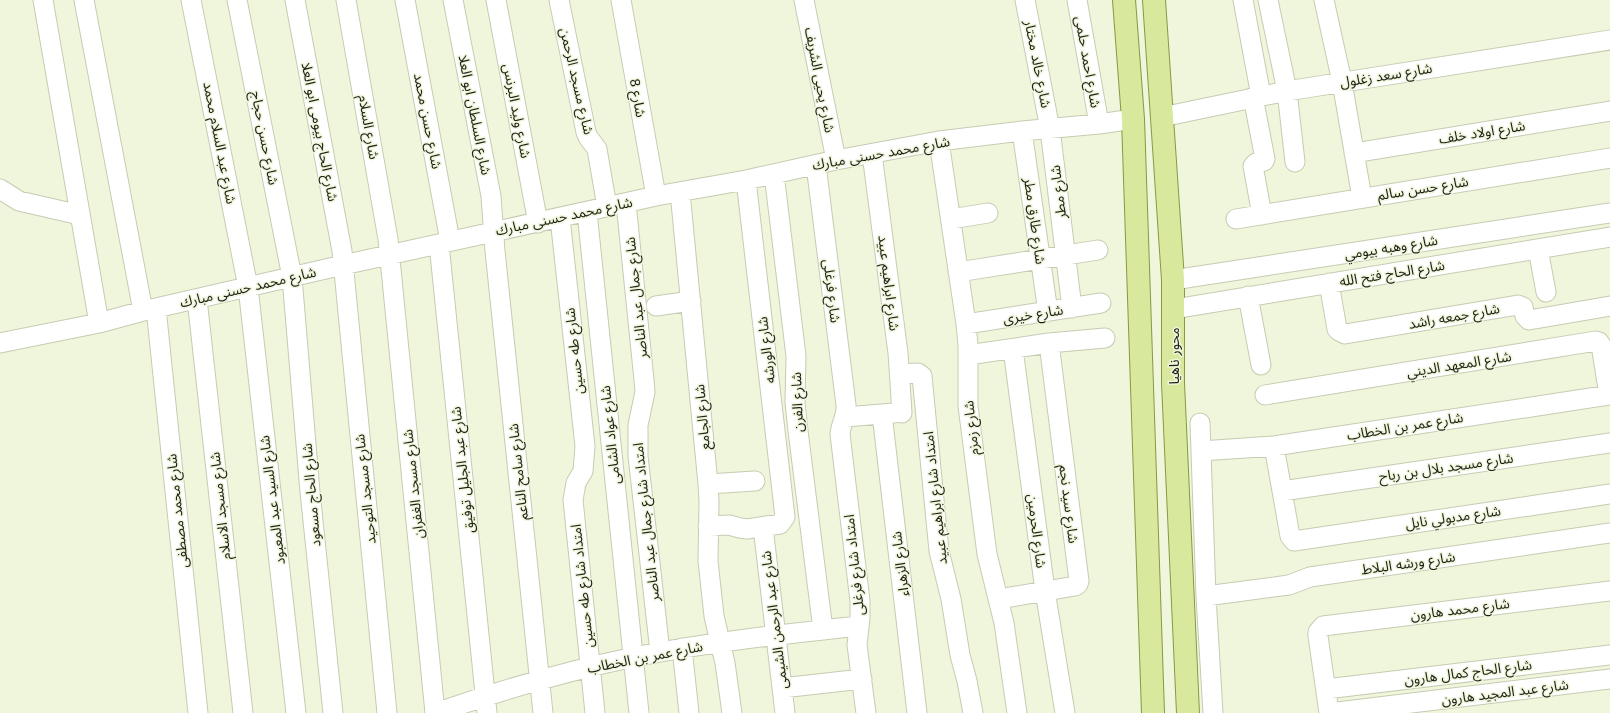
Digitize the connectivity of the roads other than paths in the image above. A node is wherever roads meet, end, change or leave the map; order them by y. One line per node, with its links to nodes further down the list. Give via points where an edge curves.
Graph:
1 (43, 0): 48 (street)
2 (84, 0): 77 (street, شارع محمد مصطفى)
3 (191, 0): 67 (street, شارع عبد السلام محمد)
4 (237, 0): 64 (street, شارع حسن حجاج)
5 (295, 0): 62 (street, شارع الحاج بيومى ابو العلا)
6 (346, 0): 59 (street, شارع السلام)
7 (405, 0): 56 (street, شارع حسن محمد)
8 (453, 0): 54 (street, شارع السلطان ابو العلا, via 491,196)
9 (496, 0): 53 (street, شارع وليد البرنس)
10 (560, 0): 44 (street, شارع مسجد الرحمن, via 586,132 597,149)
11 (621, 0): 41 (street, شارع 8)
12 (804, 0): 34 (street, شارع يحيى الشريف)
13 (1025, 0): 28 (street, شارع خالد مختار)
14 (1077, 0): 27 (street, شارع احمد حلمى)
15 (1124, 0): 26 (main road)
16 (1154, 0): 25 (main road, محور ناهيا)
17 (1243, 0): 23 (street)
18 (1268, 0): 22 (street)
19 (1324, 0): 21 (street)
20 (1610, 40): 21 (street, شارع سعد زغلول)
21 (1342, 82): 22 (street, شارع سعد زغلول); 31 (street)
22 (1287, 91): 23 (street, شارع سعد زغلول); 35 (street)
23 (1257, 97): 25 (street, شارع سعد زغلول); 49 (street, via 1265,158 1253,166)
24 (1610, 111): 31 (street, شارع اولاد خلف)
25 (1162, 117): 26 (main road); 65 (main road, محور ناهيا)
26 (1133, 119): 27 (street, شارع محمد حسنى مبارك); 143 (main road)
27 (1099, 124): 28 (street, شارع محمد حسنى مبارك)
28 (1050, 129): 29 (street, شارع محمد حسنى مبارك); 60 (street, شارع مطر)
29 (1022, 131): 30 (street, شارع محمد حسنى مبارك); 61 (street, شارع طارق مطر)
30 (939, 141): 32 (street, شارع محمد حسنى مبارك); 51 (street, شارع زمزم)
31 (1354, 153): 42 (street)
32 (872, 154): 34 (street, شارع محمد حسنى مبارك); 87 (street, شارع ابراهيم عبيد)
33 (1610, 158): 42 (street, شارع حسن سالم)
34 (836, 160): 36 (street, شارع محمد حسنى مبارك)
35 (1296, 162)
36 (816, 165): 37 (street, شارع محمد حسنى مبارك); 94 (street, شارع فرغلى, via 846,405)
37 (774, 174): 38 (street, شارع محمد حسنى مبارك); 112 (street, شارع الفرن, via 796,356 795,402 798,432)
38 (746, 180): 40 (street, شارع محمد حسنى مبارك); 105 (street, شارع الورشه, via 785,514 780,524)
39 (0, 189): 48 (street, via 20,201)
40 (680, 192): 41 (street, شارع محمد حسنى مبارك); 71 (street, شارع الجامع)
41 (656, 196): 43 (street, شارع محمد حسنى مبارك)
42 (1362, 198): 49 (street, شارع حسن سالم)
43 (626, 203): 44 (street, شارع محمد حسنى مبارك); 88 (street, شارع جمال عبد الناصر)
44 (607, 207): 45 (street, شارع محمد حسنى مبارك)
45 (587, 212): 50 (street, شارع محمد حسنى مبارك); 118 (street, شارع عواد الشامى)
46 (1610, 213): 65 (street, شارع وهبه بيومي)
47 (988, 214): 51 (street)
48 (80, 215): 79 (street)
49 (1262, 215): 52 (street, شارع حسن سالم)
50 (560, 218): 53 (street, شارع محمد حسنى مبارك); 100 (street, شارع طه حسين, via 585,446 583,471)
51 (950, 219): 63 (street, شارع زمزم)
52 (1236, 219)
53 (538, 223): 54 (street, شارع محمد حسنى مبارك)
54 (493, 231): 56 (street, شارع محمد حسنى مبارك); 122 (street, شارع سامح الناعم)
55 (1610, 237): 57 (street, شارع الحاج فتح الله)
56 (445, 242): 59 (street, شارع محمد حسنى مبارك); 125 (street, شارع عبد الجليل توفيق)
57 (1538, 249): 66 (street, شارع الحاج فتح الله); 68 (street)
58 (1098, 250): 60 (street)
59 (390, 255): 62 (street, شارع محمد حسنى مبارك); 131 (street, شارع مسجد الغفران)
60 (1065, 256): 61 (street); 75 (street, شارع مطر)
61 (1040, 259): 63 (street); 78 (street, شارع طارق مطر)
62 (343, 265): 64 (street, شارع محمد حسنى مبارك); 130 (street, شارع مسجد التوحيد)
63 (958, 272): 80 (street, شارع زمزم)
64 (292, 277): 67 (street, شارع محمد حسنى مبارك); 129 (street, شارع الحاج مسعود, via 310,492)
65 (1173, 280): 76 (main road, محور ناهيا)
66 (1329, 283): 69 (street, شارع الحاج فتح الله); 74 (street, شارع جمعه راشد, via 1337,329 1345,334 1518,305 1523,307 1529,320)
67 (248, 287): 70 (street, شارع محمد حسنى مبارك); 128 (street, شارع السيد عبد المعبود)
68 (1546, 292)
69 (1248, 296): 76 (street, شارع الحاج فتح الله); 86 (street)
70 (197, 299): 77 (street, شارع محمد حسنى مبارك); 127 (street, شارع مسجد الاسلام)
71 (691, 301): 73 (street); 101 (street, شارع الجامع)
72 (1101, 304): 75 (street, شارع خيرى)
73 (656, 306)
74 (1610, 306)
75 (1072, 308): 78 (street, شارع خيرى)
76 (1174, 309): 144 (main road, محور ناهيا, via 1173,383)
77 (150, 310): 79 (street, شارع محمد حسنى مبارك); 126 (street, شارع محمد مصطفى)
78 (1048, 312): 80 (street, شارع خيرى)
79 (99, 324): 82 (street, شارع محمد حسنى مبارك)
80 (966, 324): 85 (street, شارع زمزم)
81 (1105, 338): 83 (street)
82 (0, 343)
83 (1049, 344): 84 (street); 107 (street, شارع سيد نجم, via 1079,581 1075,586)
84 (1014, 349): 85 (street); 107 (street, شارع الحرمين)
85 (968, 355): 110 (street, شارع زمزم, via 968,406 987,554)
86 (1261, 365)
87 (900, 374): 91 (street, امتداد شارع ابراهيم عبيد, via 921,374); 92 (street, شارع ابراهيم عبيد)
88 (645, 392): 116 (street, امتداد شارع جمال عبد الناصر, via 638,425 638,443)
89 (1265, 395): 90 (street, شارع المعهد الديني, via 1596,341 1600,345)
90 (1610, 395): 97 (street, شارع عمر بن الخطاب)
91 (926, 411): 92 (street); 140 (street, امتداد شارع ابراهيم عبيد, via 939,551)
92 (902, 413): 93 (street)
93 (882, 414): 94 (street); 139 (street, شارع الزهراء)
94 (845, 417): 111 (street, امتداد شارع فرغلى, via 840,434 860,601)
95 (1200, 423): 98 (street)
96 (1610, 443): 102 (street, شارع مسجد بلال بن رباح)
97 (1274, 446): 98 (street, شارع عمر بن الخطاب); 102 (street)
98 (1201, 451): 109 (street)
99 (755, 481): 101 (street)
100 (576, 483): 119 (street, امتداد شارع طه حسين, via 573,500)
101 (708, 484): 104 (street, شارع الجامع)
102 (1282, 491): 103 (street, شارع مدبولي نايل, via 1290,536 1296,541)
103 (1610, 494)
104 (708, 526): 105 (street, via 729,525 747,529); 114 (street, شارع الجامع, via 708,561 714,616)
105 (763, 527): 113 (street, شارع عبد الرحمن الشيمى)
106 (1610, 533): 109 (street, شارع ورشه البلاط, via 1310,577 1289,585)
107 (1045, 591): 110 (street, شارع سيد نجم); 142 (street, شارع الحرمين)
108 (1610, 591): 124 (street, شارع محمد هارون, via 1323,626 1318,636)
109 (1206, 596): 145 (street)
110 (999, 599): 141 (street, شارع زمزم)
111 (859, 626): 112 (street, شارع عمر بن الخطاب); 120 (street, امتداد شارع فرغلى, via 857,645)
112 (823, 630): 113 (street, شارع عمر بن الخطاب)
113 (776, 635): 114 (street, شارع عمر بن الخطاب); 123 (street, شارع عبد الرحمن الشيمى)
114 (720, 642): 115 (street, شارع عمر بن الخطاب); 136 (street, شارع الجامع)
115 (682, 648): 116 (street, شارع عمر بن الخطاب); 135 (street)
116 (660, 652): 118 (street, شارع عمر بن الخطاب)
117 (1610, 655): 124 (street, شارع الحاج كمال هارون)
118 (634, 657): 119 (street, شارع عمر بن الخطاب); 134 (street, شارع عواد الشامى)
119 (590, 667): 122 (street, شارع عمر بن الخطاب); 133 (street, امتداد شارع طه حسين)
120 (862, 679): 123 (street); 138 (street, امتداد شارع فرغلى)
121 (1610, 679): 146 (street, شارع عبد المجيد هارون)
122 (539, 680): 125 (street, شارع عمر بن الخطاب); 132 (street, شارع سامح الناعم)
123 (782, 688): 137 (street, شارع عبد الرحمن الشيمى)
124 (1326, 689): 146 (street)
125 (486, 704): 131 (street, شارع عمر بن الخطاب)
126 (198, 713)
127 (242, 713)
128 (296, 713)
129 (333, 713)
130 (387, 713)
131 (436, 713)
132 (543, 713)
133 (595, 713)
134 (639, 713)
135 (689, 713)
136 (732, 713)
137 (785, 713)
138 (866, 713)
139 (917, 713)
140 (973, 713)
141 (1018, 713)
142 (1065, 713)
143 (1153, 713)
144 (1188, 713)
145 (1213, 713)
146 (1329, 713)

